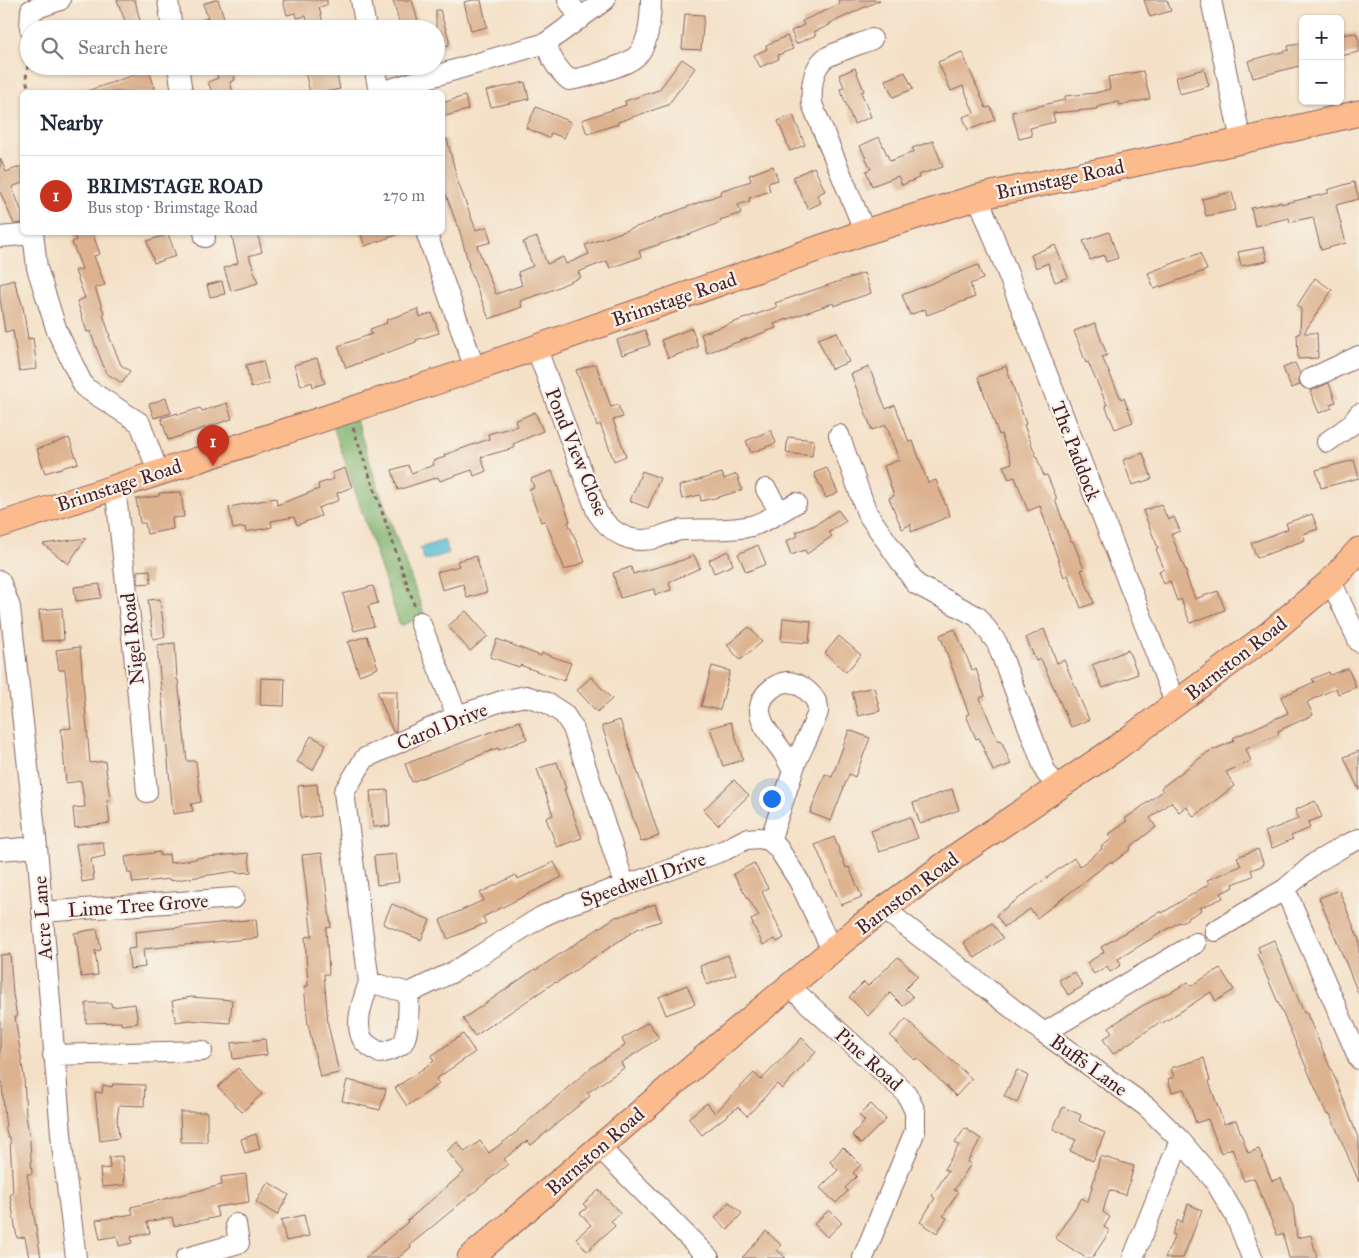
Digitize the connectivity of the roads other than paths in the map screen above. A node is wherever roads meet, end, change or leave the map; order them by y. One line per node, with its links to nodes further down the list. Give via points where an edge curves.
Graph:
1 (60, 0): 9 (street, via 31,10)
2 (168, 0): 10 (street)
3 (361, 0): 11 (street)
4 (568, 0): 8 (street)
5 (606, 0): 8 (street)
6 (651, 0): 13 (street, via 646,43 639,54 626,64 569,80 552,61)
7 (1211, 0): 22 (street)
8 (580, 19): 13 (street)
9 (30, 20)
10 (171, 20)
11 (364, 20)
12 (873, 40): 24 (street, via 824,59 811,86 812,104)
13 (546, 44): 14 (street)
14 (445, 73)
15 (179, 75): 18 (street)
16 (376, 75): 19 (street)
17 (438, 75): 20 (street)
18 (182, 90)
19 (379, 90)
20 (386, 90)
21 (1359, 113): 22 (main road, Brimstage Road)
22 (1241, 141): 23 (main road, Brimstage Road)
23 (978, 197): 24 (main road, Brimstage Road); 46 (street, The Paddock)
24 (865, 232): 29 (main road, Brimstage Road)
25 (20, 235): 28 (street)
26 (33, 235): 36 (street, via 37,268 57,331 84,387 140,423)
27 (427, 235): 31 (street)
28 (0, 237)
29 (536, 347): 31 (main road, Brimstage Road); 38 (street, Pond View Close, via 597,512 607,527 638,541 680,530 752,526 788,508)
30 (1359, 356): 32 (street)
31 (475, 369): 36 (main road, Brimstage Road)
32 (1310, 379)
33 (1359, 414): 35 (street, via 1351,425)
34 (839, 435): 49 (street, via 867,513 916,584 978,618 998,643 1046,773)
35 (1327, 442)
36 (158, 472): 37 (main road, Brimstage Road)
37 (116, 486): 39 (main road, Brimstage Road); 50 (street, Nigel Road)
38 (766, 489)
39 (0, 525)
40 (1359, 550): 42 (main road, Barnston Road)
41 (0, 581): 43 (street, Acre Lane)
42 (1332, 581): 45 (street); 46 (main road, Barnston Road, via 1270,634)
43 (5, 607): 53 (street, Acre Lane)
44 (420, 622): 47 (street)
45 (1359, 642)
46 (1176, 705): 49 (main road, Barnston Road)
47 (457, 716): 55 (street, Carol Drive, via 526,696 547,703 564,714 573,728); 63 (street, Carol Drive, via 365,758 344,792)
48 (792, 771): 52 (street)
49 (1059, 787): 58 (main road, Barnston Road)
50 (147, 792)
51 (1359, 839): 56 (street, via 1315,863)
52 (770, 841): 55 (street, Speedwell Drive, via 746,839 725,850); 62 (street, via 799,881)
53 (37, 847): 54 (street); 59 (street, Acre Lane)
54 (0, 850)
55 (625, 886): 65 (street, Speedwell Drive, via 541,917 453,972)
56 (1285, 889): 60 (street); 69 (street)
57 (234, 898): 59 (street, Lime Tree Grove)
58 (884, 909): 62 (main road, Barnston Road); 66 (street, Buffs Lane)
59 (42, 912): 68 (street, Acre Lane)
60 (1215, 931)
61 (1196, 943): 66 (street)
62 (832, 950): 64 (main road, Barnston Road)
63 (369, 982): 65 (street); 65 (street, via 359,1026 362,1039 380,1053 402,1044)
64 (789, 986): 71 (main road, Barnston Road); 77 (street, Pine Road, via 906,1093 915,1111 915,1132)
65 (409, 993)
66 (1044, 1033): 70 (street, Buffs Lane, via 1147,1107)
67 (202, 1052): 68 (street)
68 (53, 1055): 73 (street, Acre Lane)
69 (1359, 1060)
70 (1180, 1140): 78 (street); 79 (street, Buffs Lane, via 1214,1180 1236,1217)
71 (599, 1147): 75 (main road, Barnston Road); 76 (street)
72 (236, 1224): 74 (street, via 239,1243)
73 (76, 1258)
74 (186, 1258)
75 (470, 1258)
76 (709, 1258)
77 (863, 1258)
78 (1133, 1258)
79 (1252, 1258)

